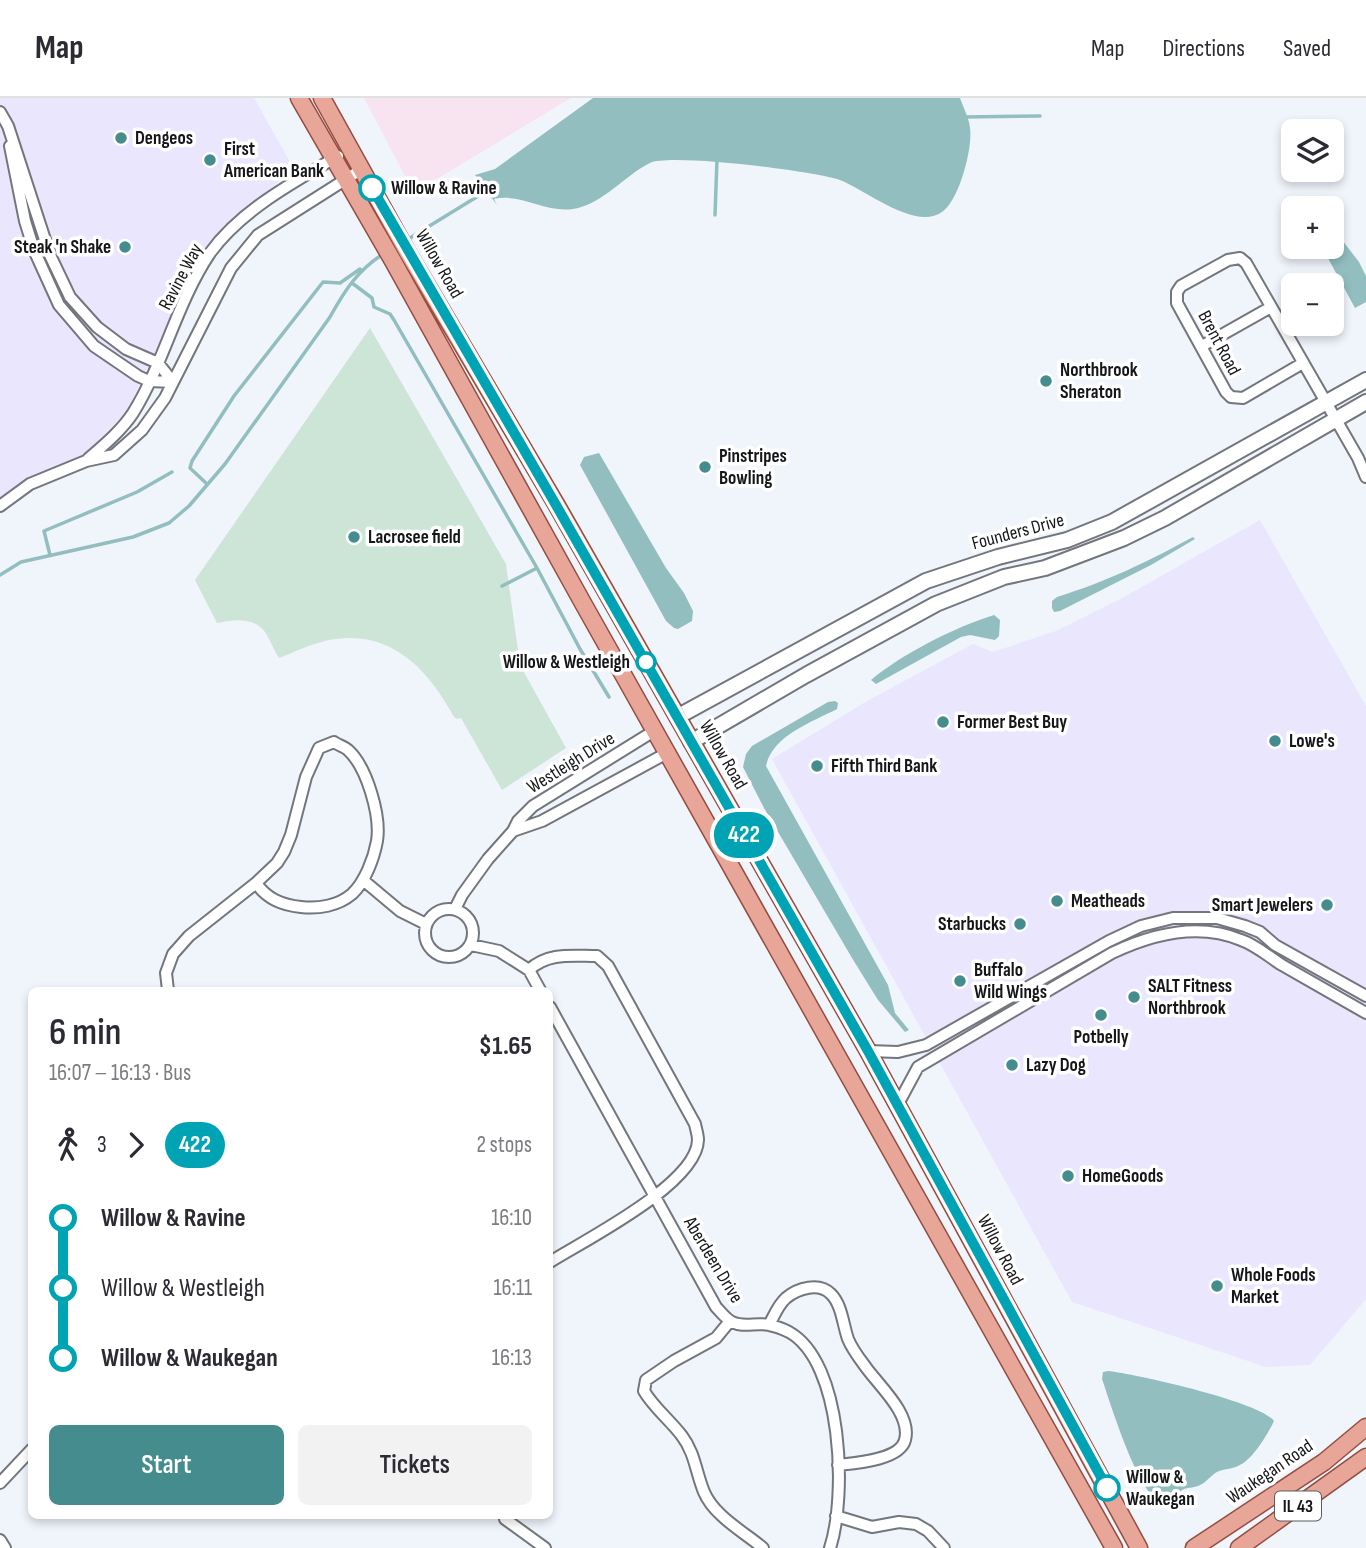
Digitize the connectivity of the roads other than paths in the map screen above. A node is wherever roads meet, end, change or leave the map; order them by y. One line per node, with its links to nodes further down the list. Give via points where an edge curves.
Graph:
1 (299, 98): 6 (main road, Willow Road)
2 (322, 98): 5 (main road, Willow Road)
3 (0, 112): 4 (street)
4 (8, 126): 12 (street, via 50,255 71,297 97,327 126,349); 14 (street, via 25,221 59,305 94,346)
5 (351, 149): 6 (street, Ravine Way); 7 (main road, Willow Road)
6 (335, 158): 8 (main road, Willow Road); 12 (street, Ravine Way, via 237,223 211,253)
7 (362, 169): 8 (street, Ravine Way); 9 (main road, Willow Road, via 394,229)
8 (347, 178): 9 (main road, Willow Road, via 380,237); 16 (street, Ravine Way, via 258,235 231,268)
9 (400, 257): 24 (main road, Willow Road, via 549,492); 25 (main road, Willow Road)
10 (1271, 307): 11 (street); 11 (street, Brent Road, via 1240,258 1181,286 1177,303); 13 (street)
11 (1202, 346): 13 (street, Brent Road, via 1226,392 1237,399)
12 (158, 363): 14 (street, Ravine Way); 16 (street)
13 (1303, 363): 17 (street)
14 (149, 380): 16 (street); 21 (street, Ravine Way, via 132,415)
15 (1366, 380): 17 (main road, Founders Drive)
16 (173, 383): 21 (street, Ravine Way, via 142,430 114,455)
17 (1325, 401): 19 (street); 24 (main road, Founders Drive, via 1112,522 1067,540 926,581)
18 (1366, 402): 19 (main road, Founders Drive)
19 (1336, 419): 20 (street); 26 (main road, Founders Drive, via 1124,538 936,604)
20 (1362, 456): 22 (street)
21 (86, 461): 23 (street, Ravine Way, via 30,484)
22 (1366, 477)
23 (0, 506)
24 (677, 717): 25 (main road); 26 (main road, Willow Road)
25 (654, 731): 27 (main road, Willow Road); 28 (street, Westleigh Drive, via 533,806)
26 (691, 742): 27 (main road); 40 (main road, Willow Road)
27 (667, 753): 28 (street, Westleigh Drive, via 542,821); 59 (main road, Willow Road)
28 (513, 831): 31 (street, Westleigh Drive, via 488,859)
29 (363, 880): 30 (street, via 351,895 321,909 289,905 264,895); 30 (street, via 377,840 371,793 348,750 334,742 319,748 284,852); 32 (street, via 400,911)
30 (256, 883): 35 (street, via 173,954)
31 (456, 909): 32 (street, via 441,909); 33 (street, via 472,923)
32 (426, 924): 33 (street, via 426,940 435,953 451,957)
33 (471, 944): 34 (street, via 499,951)
34 (528, 970): 36 (street); 42 (street, via 540,960 559,956 597,956 608,967 695,1124 695,1153)
35 (167, 987)
36 (538, 987)
37 (1366, 996): 40 (street, via 1260,932 1217,918 1173,918 1140,926 1109,941 926,1045 898,1052)
38 (553, 1012): 42 (street, Aberdeen Drive)
39 (1366, 1013): 41 (street, via 1241,940 1211,932 1162,934 1112,953 918,1066)
40 (868, 1051): 41 (main road, Willow Road)
41 (897, 1106): 60 (main road, Willow Road)
42 (656, 1197): 43 (street); 44 (street, Aberdeen Drive, via 716,1307)
43 (553, 1260)
44 (730, 1321): 45 (street); 56 (street, Aberdeen Drive, via 716,1338 646,1380 643,1391 690,1448 713,1505)
45 (769, 1325): 49 (street, via 806,1345 827,1382); 49 (street, via 788,1296 808,1287 831,1294 858,1357 895,1402 905,1426 900,1448 880,1458)
46 (1366, 1427): 61 (main road, Waukegan Road / IL 43, via 1324,1462)
47 (28, 1454): 50 (street)
48 (1366, 1457): 62 (main road, IL 43)
49 (838, 1465): 51 (street)
50 (0, 1483)
51 (836, 1516): 57 (street); 58 (street, via 872,1527 916,1524)
52 (506, 1519): 55 (street)
53 (0, 1540): 54 (street)
54 (5, 1548)
55 (545, 1548)
56 (763, 1548)
57 (830, 1548)
58 (944, 1548)
59 (1114, 1548)
60 (1139, 1548)
61 (1194, 1548)
62 (1239, 1548)

